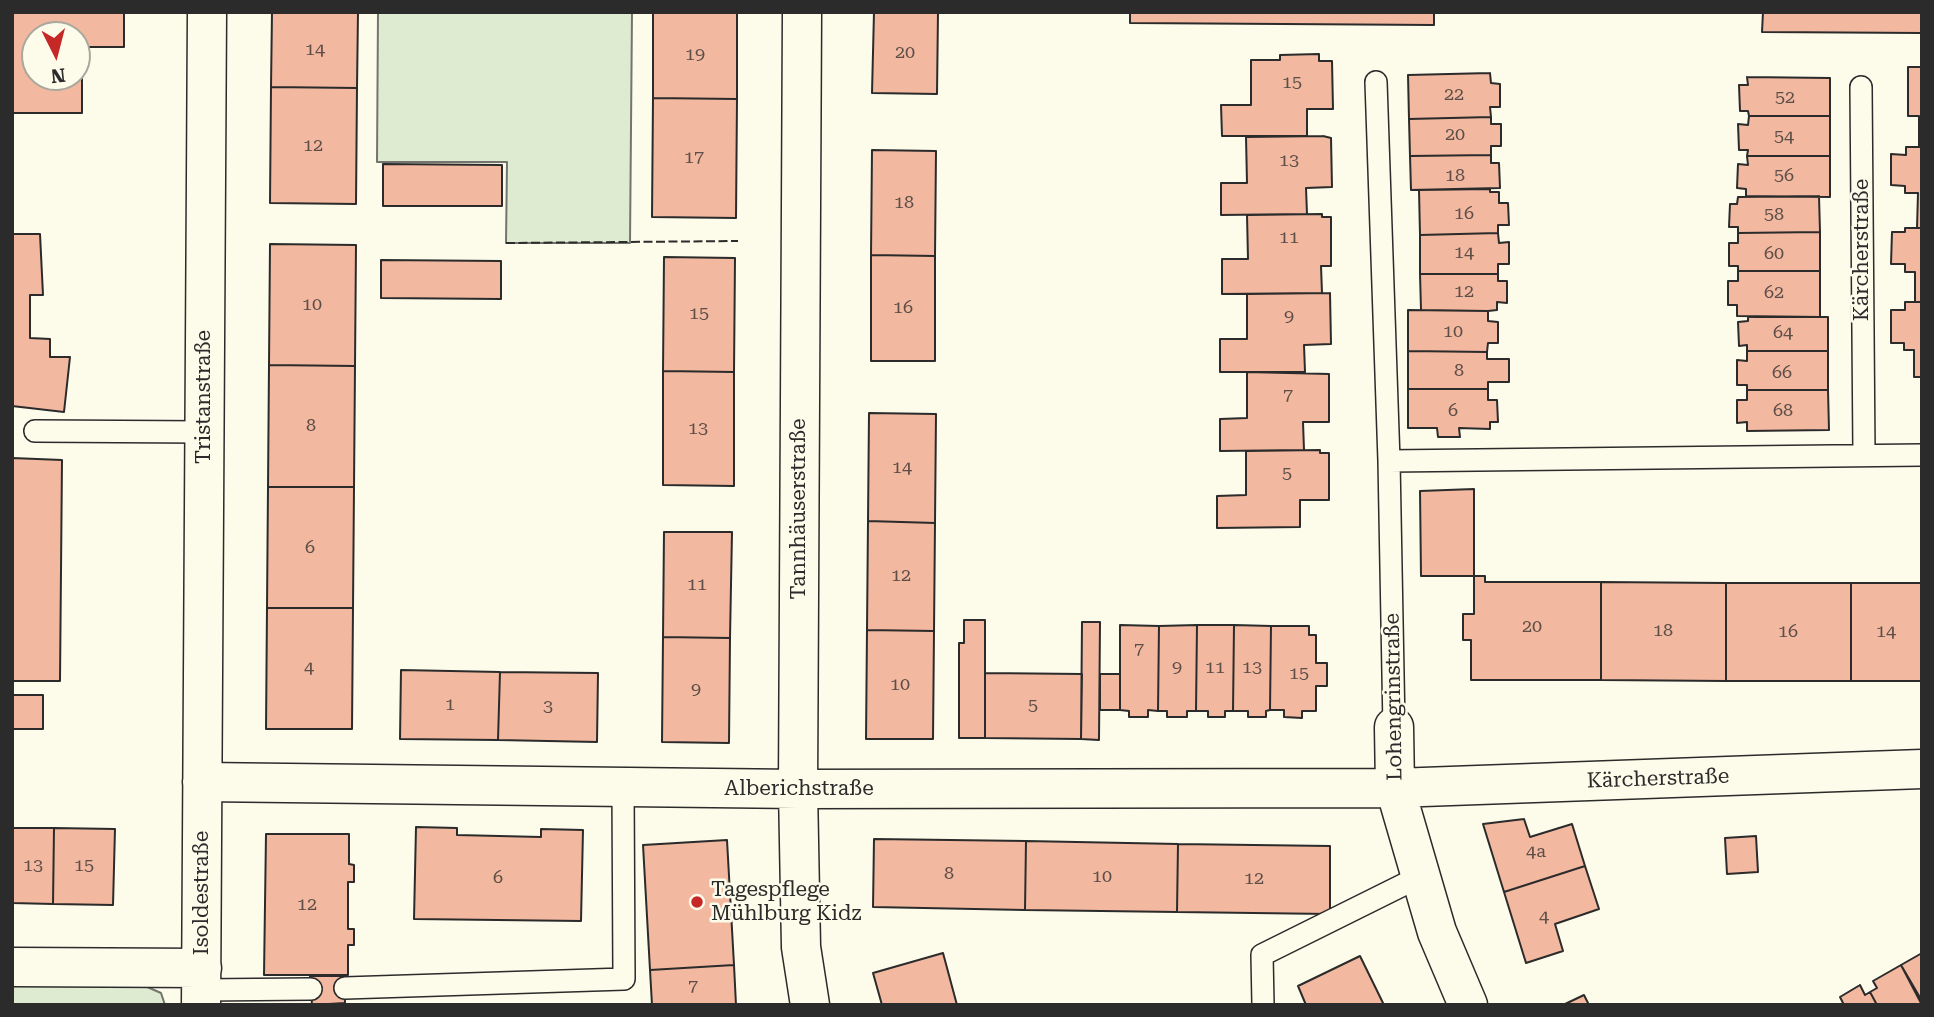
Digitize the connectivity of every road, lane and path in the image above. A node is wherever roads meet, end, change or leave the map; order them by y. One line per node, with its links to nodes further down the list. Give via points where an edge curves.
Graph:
1 (207, 12): 6 (street, Tristanstraße)
2 (802, 12): 15 (street, Tannhäuserstraße)
3 (1376, 82): 9 (lane, Lohengrinstraße)
4 (1861, 87): 7 (lane, Kärcherstraße)
5 (35, 430): 6 (lane)
6 (204, 432): 12 (street, Tristanstraße)
7 (1864, 454): 8 (lane); 9 (lane)
8 (1922, 455)
9 (1389, 461): 10 (lane, Lohengrinstraße)
10 (1394, 727): 14 (street, Lohengrinstraße)
11 (1922, 769): 14 (street, Kärcherstraße)
12 (202, 782): 13 (street, Alberichstraße); 18 (street, Isoldestraße)
13 (623, 788): 15 (street, Alberichstraße); 19 (lane, via 624,979)
14 (1395, 788): 15 (street, Alberichstraße); 16 (street, Lohengrinstraße)
15 (798, 789): 21 (street, Tannhäuserstraße, via 801,947)
16 (1421, 876): 22 (lane, via 1262,955); 23 (street, Lohengrinstraße, via 1437,932)
17 (12, 967): 18 (street)
18 (202, 988): 20 (lane)
19 (345, 988)
20 (311, 989)
21 (810, 1005)
22 (1263, 1005)
23 (1468, 1005)

